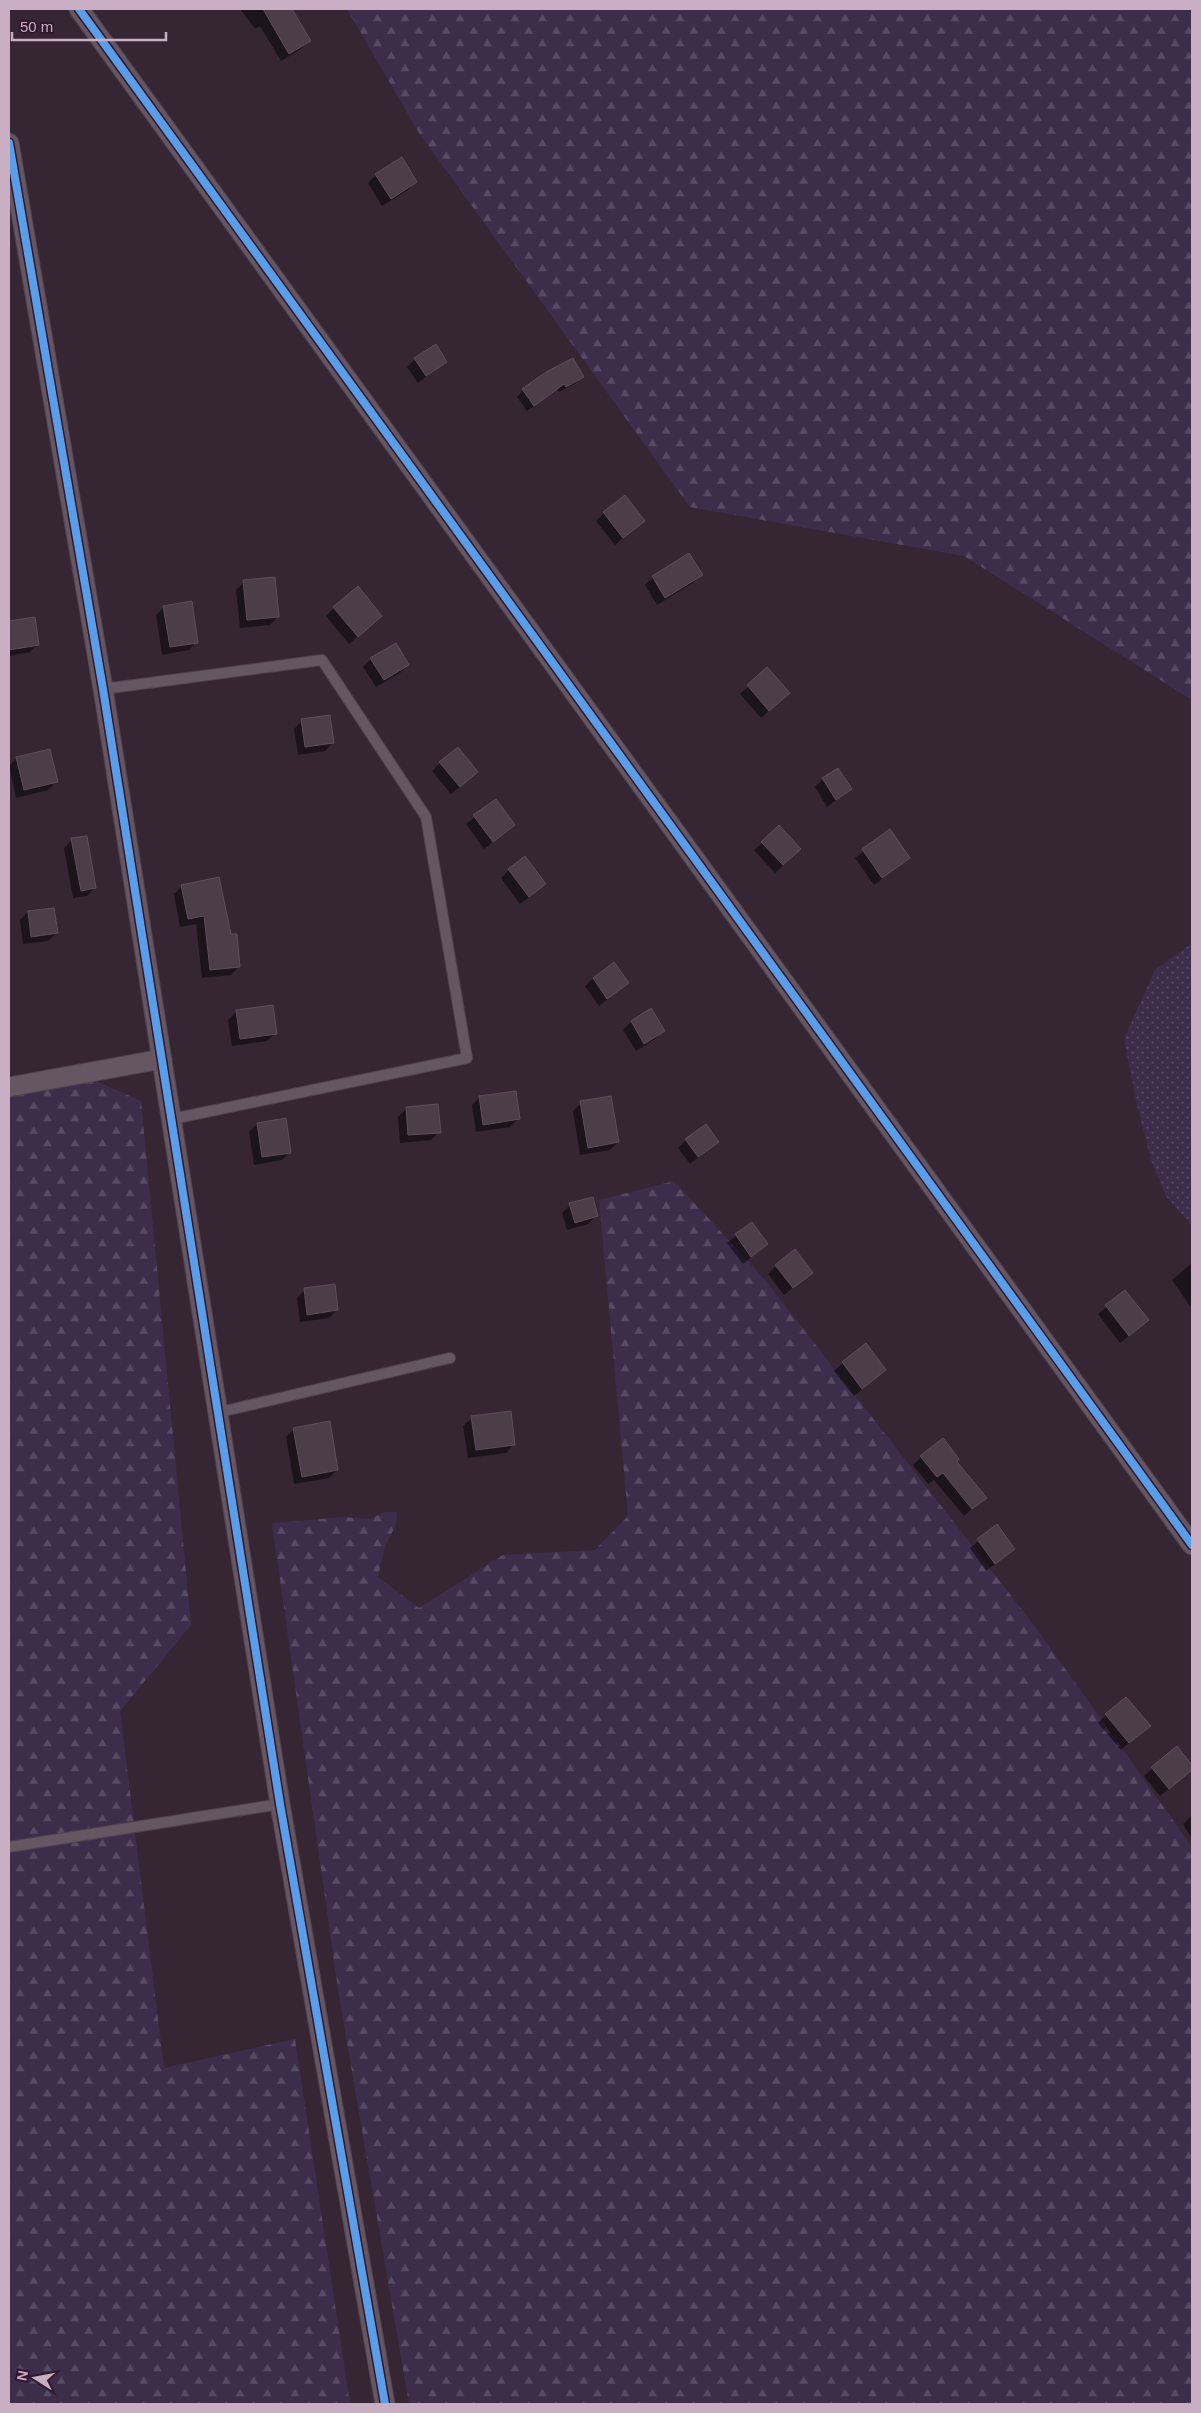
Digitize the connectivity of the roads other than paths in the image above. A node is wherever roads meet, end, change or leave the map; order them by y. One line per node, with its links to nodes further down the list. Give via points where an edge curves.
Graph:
1 (79, 9): 9 (street)
2 (9, 143): 3 (street)
3 (103, 689): 4 (street); 6 (lane, via 322,660 426,817 467,1058)
4 (162, 1059): 5 (street); 6 (street)
5 (9, 1087)
6 (172, 1119): 8 (street)
7 (450, 1358): 8 (lane)
8 (216, 1413): 10 (street)
9 (1192, 1545)
10 (280, 1804): 11 (lane); 12 (street)
11 (9, 1847)
12 (385, 2404)

